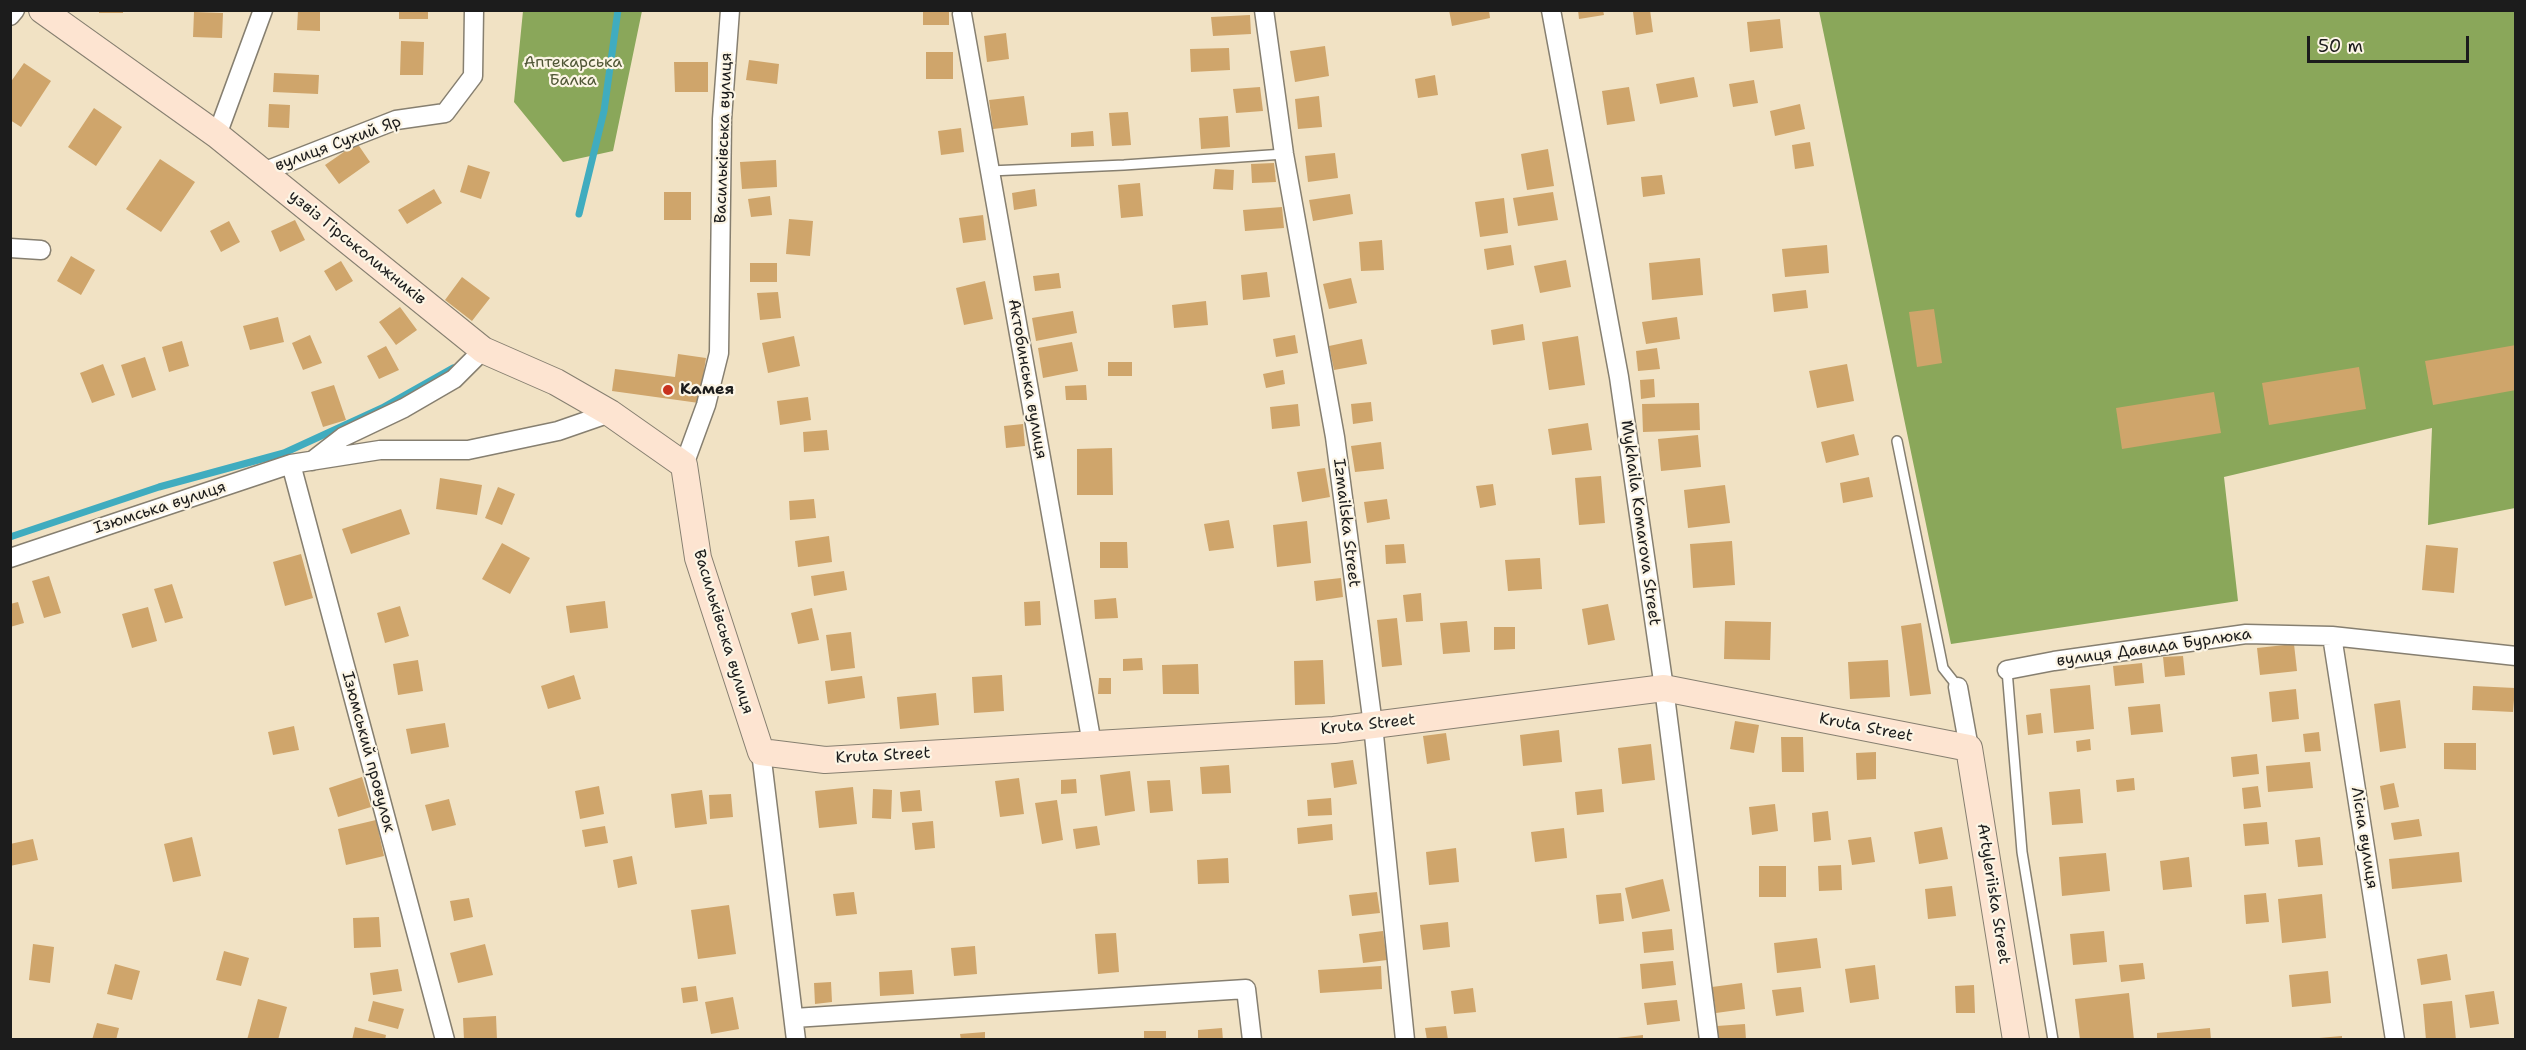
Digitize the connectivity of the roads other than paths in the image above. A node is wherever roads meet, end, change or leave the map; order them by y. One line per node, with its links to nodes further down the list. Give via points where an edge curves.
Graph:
1 (15, 10): 9 (street)
2 (42, 10): 10 (street, узвіз Гірськолижників)
3 (263, 10): 10 (street)
4 (474, 10): 13 (street, вулиця Сухий Яр, via 473,76 445,113 396,120)
5 (730, 10): 21 (street, Васильківська вулиця, via 722,119 719,353 706,405)
6 (1264, 10): 11 (street, Izmailska Street)
7 (1551, 10): 27 (street, Mykhaila Komarova Street, via 1619,376)
8 (962, 14): 12 (street, Актобинська вулиця)
9 (10, 16)
10 (217, 135): 13 (street, узвіз Гірськолижників)
11 (1284, 154): 12 (lane); 28 (street, Izmailska Street, via 1335,436)
12 (990, 171): 29 (street, Актобинська вулиця)
13 (263, 172): 16 (street, узвіз Гірськолижників)
14 (10, 248): 15 (street)
15 (41, 250)
16 (483, 350): 17 (street, узвіз Гірськолижників, via 556,382); 19 (street, Ізюмська вулиця, via 454,379 405,408 343,437)
17 (610, 413): 19 (street, Ізюмська вулиця, via 558,431 468,450 380,450); 21 (street, узвіз Гірськолижників)
18 (1897, 441): 26 (lane, via 1943,668)
19 (311, 461): 20 (street, Ізюмська вулиця)
20 (291, 464): 22 (street, Ізюмська вулиця); 33 (street, Ізюмський провулок)
21 (684, 465): 31 (street, Васильківська вулиця, via 698,558)
22 (10, 558)
23 (2332, 636): 24 (street, вулиця Давида Бурлюка); 25 (street, вулиця Давида Бурлюка, via 2246,634); 40 (street, Лісна вулиця)
24 (2516, 656)
25 (2007, 670): 39 (lane, via 2022,852)
26 (1958, 687): 30 (street)
27 (1664, 688): 28 (street, Kruta Street); 30 (street, Kruta Street); 37 (street, Mykhaila Komarova Street)
28 (1373, 725): 29 (street, Kruta Street); 36 (street, Izmailska Street)
29 (1092, 744): 31 (street, Kruta Street, via 825,760)
30 (1969, 748): 38 (street, Artyleriiska Street)
31 (761, 752): 32 (street, Васильківська вулиця)
32 (794, 1018): 34 (street, Васильківська вулиця); 35 (street, via 1246,989)
33 (445, 1040)
34 (796, 1040)
35 (1252, 1040)
36 (1405, 1040)
37 (1709, 1040)
38 (2016, 1040)
39 (2053, 1040)
40 (2396, 1040)

